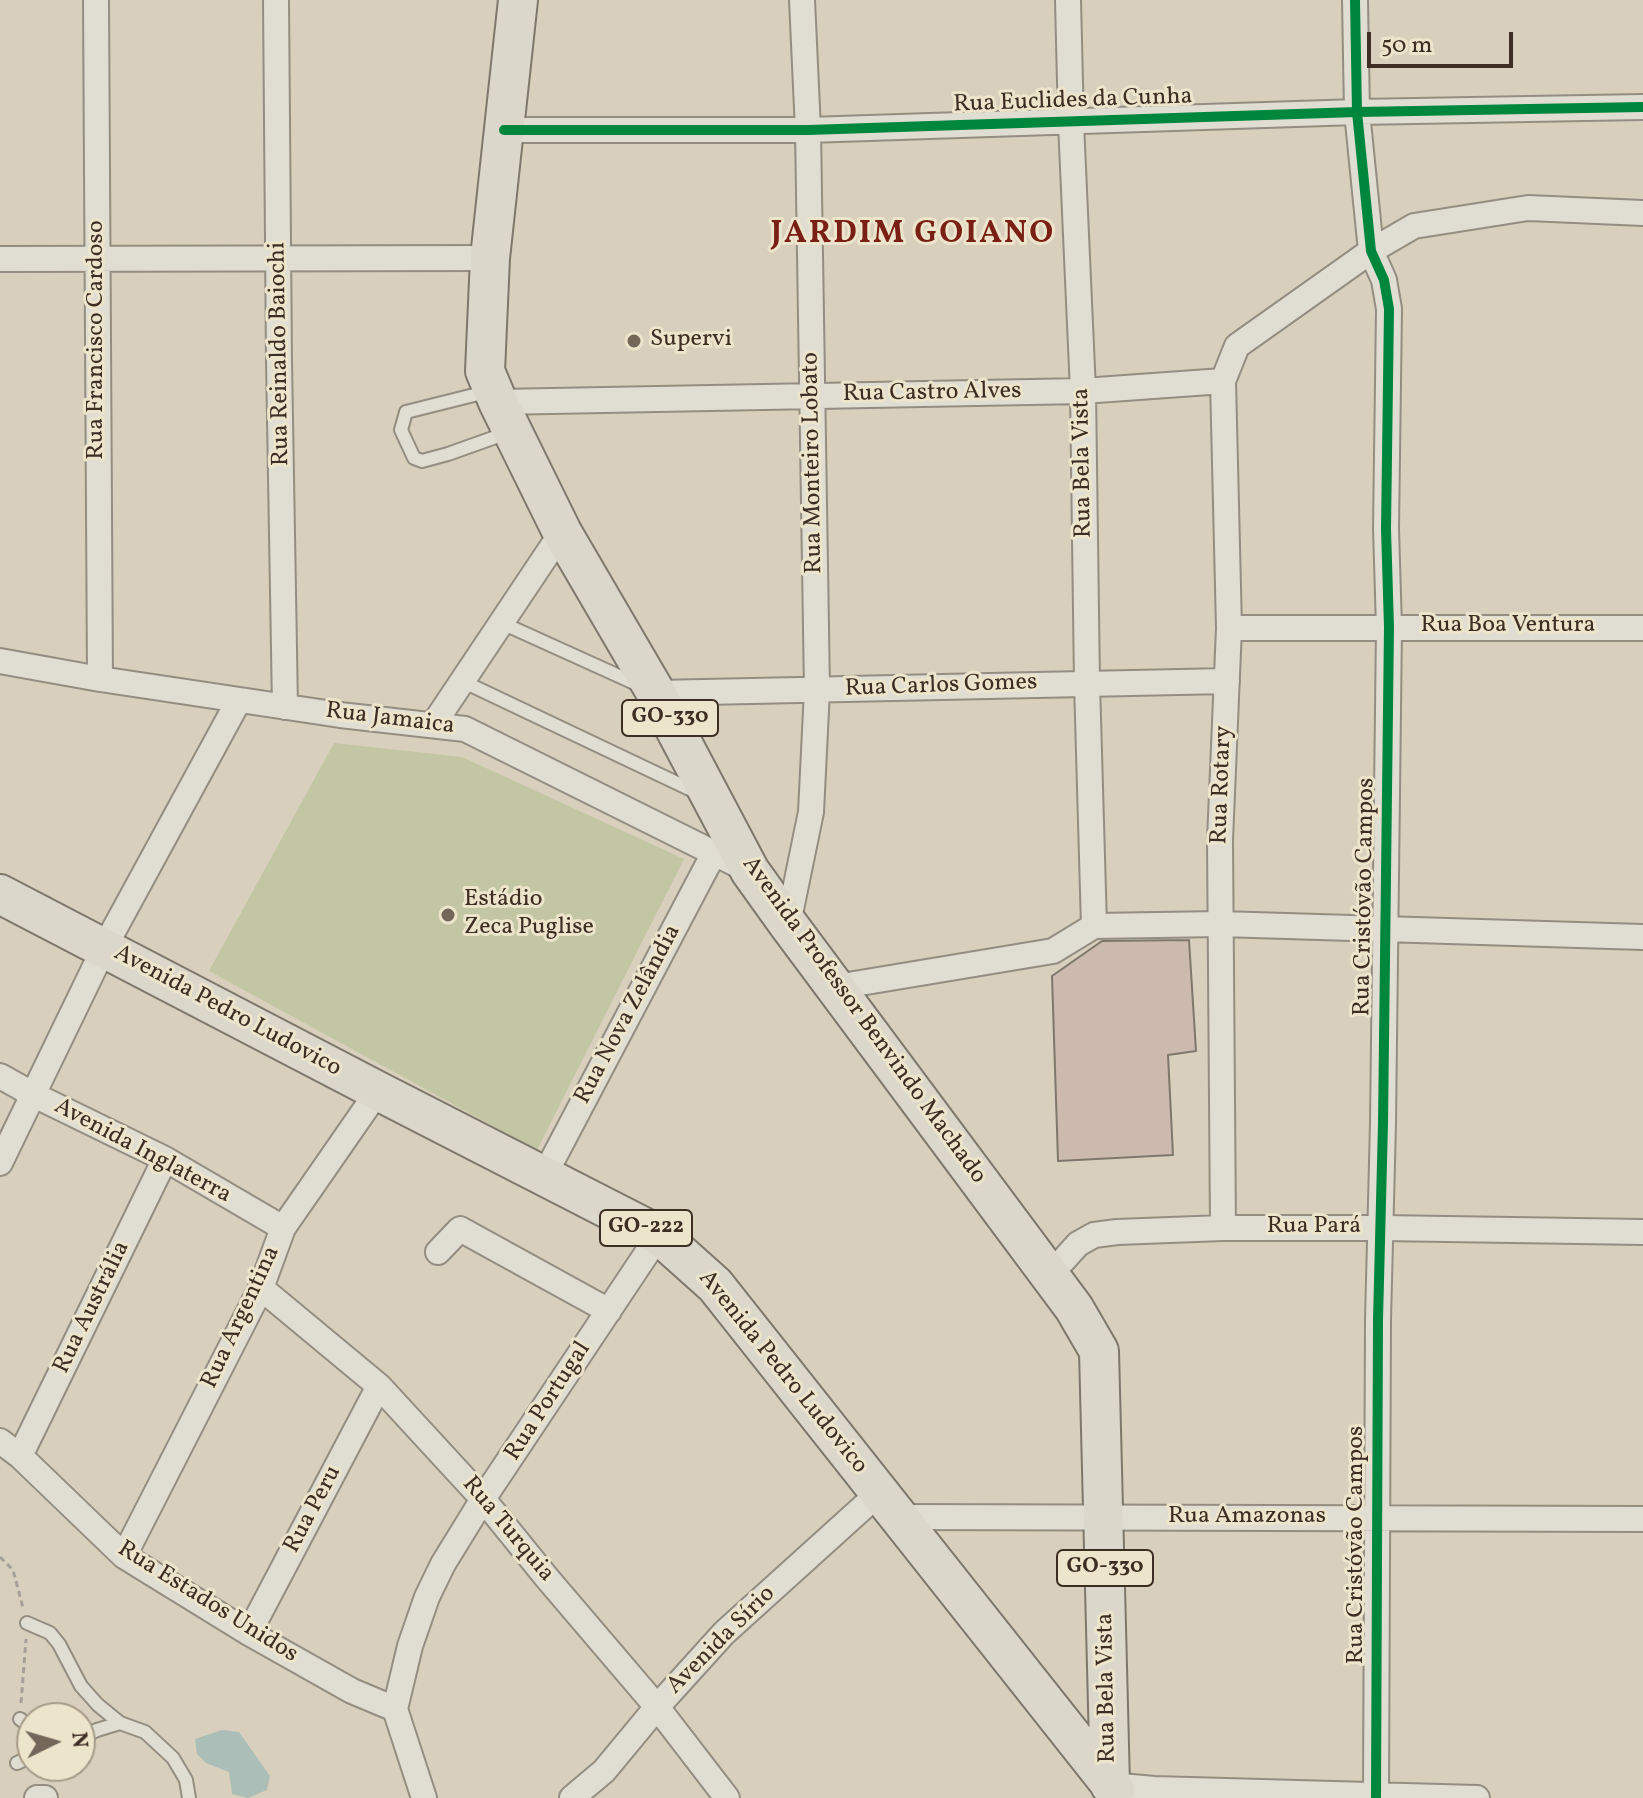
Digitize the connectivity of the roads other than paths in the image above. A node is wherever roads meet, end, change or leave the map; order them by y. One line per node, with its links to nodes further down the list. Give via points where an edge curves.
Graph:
1 (96, 0): 14 (street, Rua Francisco Cardoso)
2 (276, 0): 15 (street, Rua Reinaldo Baiochi)
3 (518, 0): 10 (main road, Avenida Professor Benvindo Machado / GO-330)
4 (802, 0): 11 (street, Rua Monteiro Lobato)
5 (1068, 0): 9 (street, Rua Bela Vista)
6 (1355, 0): 8 (street, Rua Cristóvão Campos)
7 (1643, 107): 8 (street, Rua Euclides da Cunha)
8 (1357, 112): 9 (street, Rua Euclides da Cunha); 13 (street, Rua Cristóvão Campos)
9 (1071, 123): 11 (street, Rua Euclides da Cunha); 19 (street, Rua Bela Vista)
10 (504, 130): 11 (street, Rua Euclides da Cunha); 16 (main road, Avenida Professor Benvindo Machado / GO-330)
11 (808, 130): 20 (street, Rua Monteiro Lobato)
12 (1643, 213): 13 (street, via 1528,208 1414,226)
13 (1371, 251): 18 (street, Rua Rotary, via 1237,346); 24 (street, Rua Cristóvão Campos, via 1389,309)
14 (97, 258): 15 (street); 17 (street); 28 (street, Rua Francisco Cardoso)
15 (279, 258): 16 (street); 35 (street, Rua Reinaldo Baiochi)
16 (490, 258): 21 (main road, Avenida Professor Benvindo Machado / GO-330, via 485,371)
17 (0, 259)
18 (1223, 381): 19 (street, Rua Castro Alves); 25 (street, Rua Rotary)
19 (1083, 391): 20 (street, Rua Castro Alves); 31 (street, Rua Bela Vista)
20 (813, 397): 21 (street, Rua Castro Alves); 32 (street, Rua Monteiro Lobato)
21 (501, 408): 21 (lane, via 406,412 401,430 414,458 422,461 435,458); 22 (main road, Avenida Professor Benvindo Machado / GO-330)
22 (562, 532): 23 (street); 33 (main road, Avenida Professor Benvindo Machado / GO-330)
23 (502, 623): 29 (street); 33 (lane)
24 (1389, 627): 25 (street, Rua Boa Ventura); 26 (street, Rua Boa Ventura); 44 (street, Rua Cristóvão Campos)
25 (1229, 628): 30 (street, Rua Rotary)
26 (1643, 628)
27 (0, 661): 28 (street, Rua Jamaica)
28 (100, 679): 34 (street, Rua Jamaica)
29 (462, 681): 36 (street); 37 (lane)
30 (1227, 681): 31 (street, Rua Carlos Gomes); 42 (street, Rua Rotary)
31 (1087, 683): 32 (street, Rua Carlos Gomes); 43 (street, Rua Bela Vista)
32 (817, 690): 33 (street, Rua Carlos Gomes); 41 (street, Rua Monteiro Lobato, via 811,812)
33 (656, 693): 37 (main road, Avenida Professor Benvindo Machado / GO-330)
34 (239, 700): 35 (street, Rua Jamaica); 46 (street)
35 (285, 707): 36 (street, Rua Jamaica)
36 (433, 725): 38 (street, Rua Jamaica, via 465,729)
37 (713, 800): 39 (main road, Avenida Professor Benvindo Machado / GO-330)
38 (714, 853): 39 (street, Rua Jamaica); 53 (street, Rua Nova Zelândia)
39 (750, 871): 41 (main road, Avenida Professor Benvindo Machado / GO-330)
40 (0, 894): 46 (main road, Avenida Pedro Ludovico / GO-222)
41 (788, 924): 47 (main road, Avenida Professor Benvindo Machado / GO-330)
42 (1221, 924): 43 (street); 44 (street); 55 (street, Rua Rotary)
43 (1094, 926): 47 (street, via 1053,951)
44 (1385, 928): 45 (street); 56 (street, Rua Cristóvão Campos)
45 (1643, 937)
46 (104, 948): 49 (main road, Avenida Pedro Ludovico / GO-222); 50 (street)
47 (836, 987): 60 (main road, Avenida Professor Benvindo Machado / GO-330)
48 (0, 1076): 50 (street, Avenida Inglaterra)
49 (378, 1091): 53 (main road, Avenida Pedro Ludovico / GO-222); 54 (street, Rua Argentina)
50 (34, 1095): 51 (street, Avenida Inglaterra); 52 (street)
51 (165, 1159): 54 (street, Avenida Inglaterra); 66 (street, Rua Austrália)
52 (0, 1163)
53 (544, 1176): 58 (main road, Avenida Pedro Ludovico / GO-222)
54 (283, 1228): 61 (street, Rua Argentina)
55 (1223, 1228): 56 (street, Rua Pará); 60 (street, Rua Pará, via 1094,1235 1078,1244)
56 (1381, 1228): 57 (street, Rua Pará); 70 (street, Rua Cristóvão Campos)
57 (1643, 1232)
58 (659, 1235): 62 (street, Rua Portugal); 68 (main road, Avenida Pedro Ludovico / GO-222, via 715,1285)
59 (438, 1252): 62 (street, via 460,1229)
60 (1050, 1275): 63 (main road, Avenida Professor Benvindo Machado / GO-330)
61 (261, 1288): 64 (street, Rua Turquia); 72 (street, Rua Argentina)
62 (609, 1311): 67 (street, Rua Portugal)
63 (1099, 1351): 69 (main road, Rua Bela Vista / GO-330)
64 (379, 1386): 67 (street, Rua Turquia); 74 (street, Rua Peru)
65 (0, 1441): 66 (street, Rua Estados Unidos)
66 (20, 1456): 72 (street, Rua Estados Unidos)
67 (483, 1499): 75 (street, Rua Turquia); 76 (street, Rua Portugal, via 427,1597)
68 (890, 1504): 69 (street, Rua Amazonas); 75 (street, Avenida Sírio, via 724,1633); 79 (main road, Avenida Pedro Ludovico / GO-222)
69 (1103, 1517): 70 (street, Rua Amazonas); 79 (main road, Rua Bela Vista / GO-330)
70 (1378, 1518): 71 (street, Rua Amazonas); 80 (street, Rua Cristóvão Campos)
71 (1643, 1519)
72 (124, 1556): 74 (street, Rua Estados Unidos)
73 (27, 1623): 77 (lane, via 50,1633 81,1686)
74 (249, 1633): 76 (street, Rua Estados Unidos)
75 (657, 1707): 85 (street, Avenida Sírio, via 604,1771); 86 (street, Rua Turquia)
76 (395, 1709): 84 (street)
77 (120, 1723): 78 (lane); 83 (lane, via 145,1732 173,1758)
78 (96, 1732)
79 (1116, 1791): 80 (street)
80 (1376, 1796): 87 (street)
81 (37, 1798): 82 (street)
82 (45, 1798)
83 (189, 1798)
84 (424, 1798)
85 (572, 1798)
86 (727, 1798)
87 (1477, 1798)

